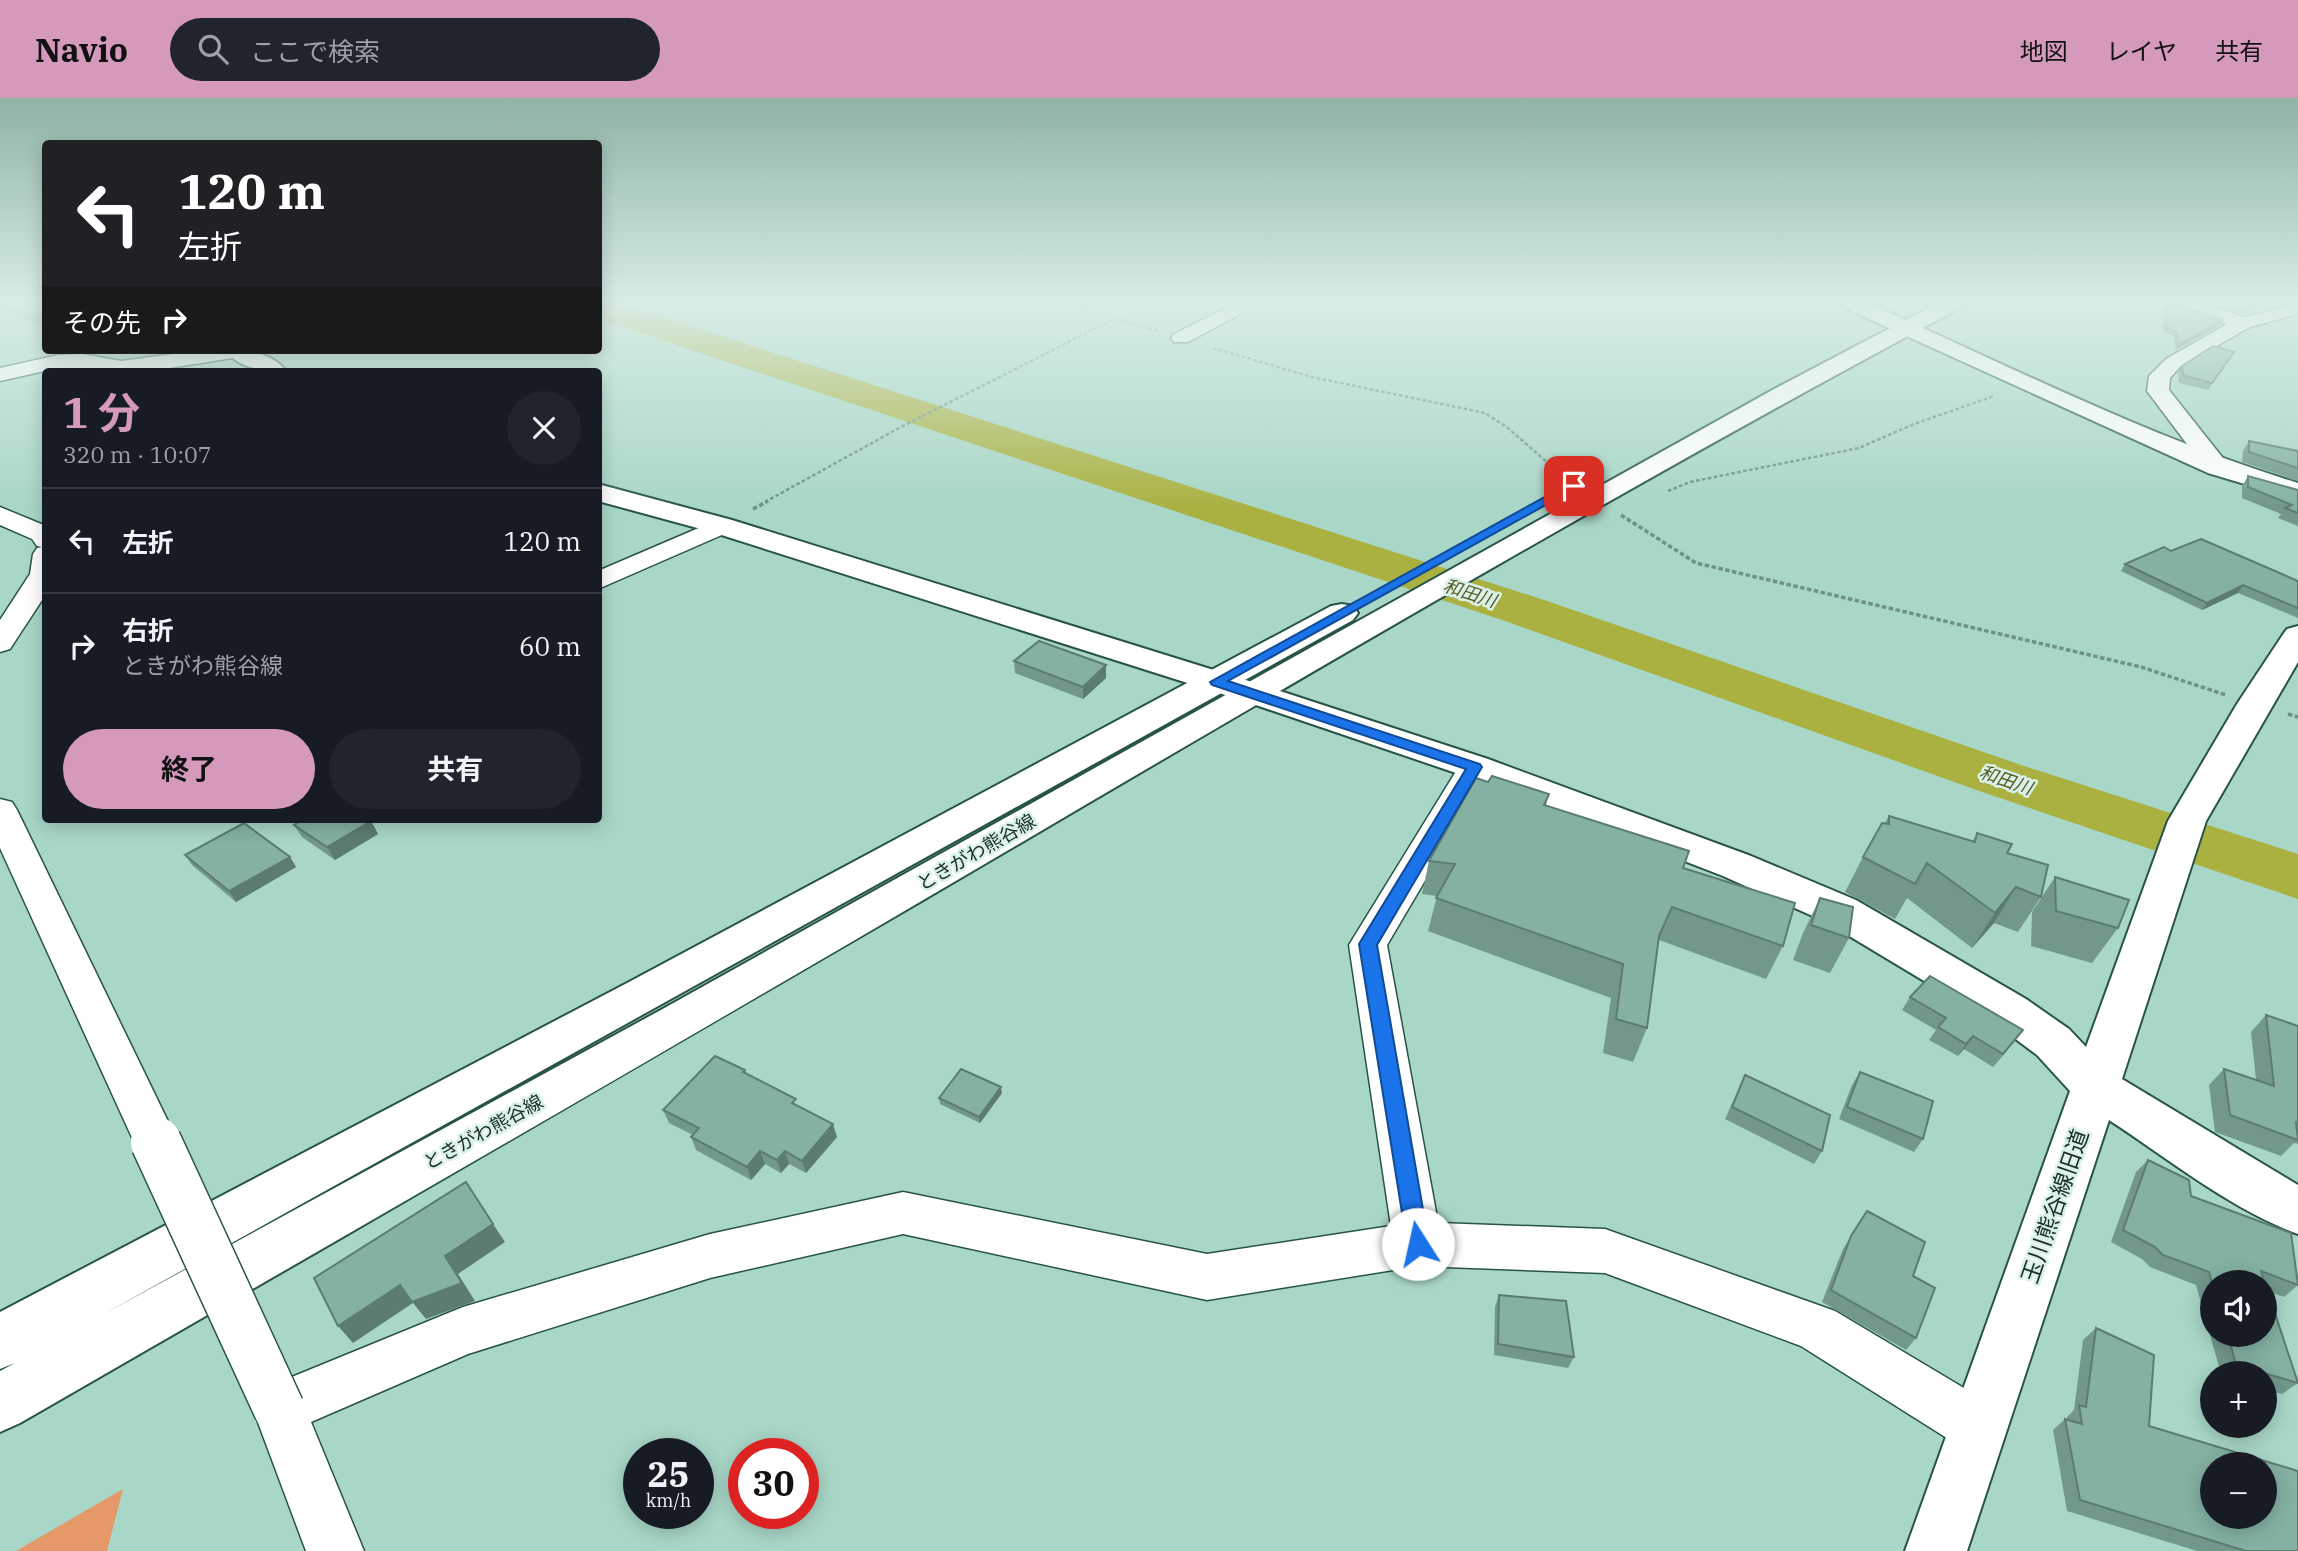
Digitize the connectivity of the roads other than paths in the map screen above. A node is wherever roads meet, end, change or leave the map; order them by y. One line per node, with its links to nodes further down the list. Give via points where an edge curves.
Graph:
1 (1800, 372): 11 (main road, ときがわ熊谷線, via 1574,486)
2 (1805, 372): 11 (main road, ときがわ熊谷線)
3 (2002, 372): 5 (main road)
4 (2164, 372): 5 (street, via 2158,391)
5 (2217, 467): 6 (main road)
6 (2298, 492)
7 (602, 493): 9 (main road)
8 (0, 515): 10 (street)
9 (722, 526): 13 (street); 16 (main road)
10 (42, 534)
11 (1493, 540): 16 (main road, ときがわ熊谷線)
12 (42, 577): 15 (street)
13 (602, 579)
14 (2298, 636): 19 (main road, 玉川熊谷線旧道, via 2254,704 2179,841)
15 (0, 643)
16 (1235, 687): 17 (main road); 22 (main road, ときがわ熊谷線); 23 (main road, ときがわ熊谷線, via 675,1024)
17 (1475, 767): 19 (main road, via 1737,866 1841,911 2010,1011 2053,1042); 21 (street, via 1368,944)
18 (0, 810): 24 (street, bridge)
19 (2095, 1086): 20 (main road); 25 (main road, 玉川熊谷線旧道)
20 (2298, 1211)
21 (1418, 1244): 24 (street, via 1207,1277 903,1213 710,1256 463,1331); 25 (street, via 1605,1251 1817,1328)
22 (0, 1342)
23 (0, 1403)
24 (279, 1409): 26 (street)
25 (1980, 1428): 27 (main road, 玉川熊谷線旧道)
26 (334, 1549)
27 (1936, 1551)

